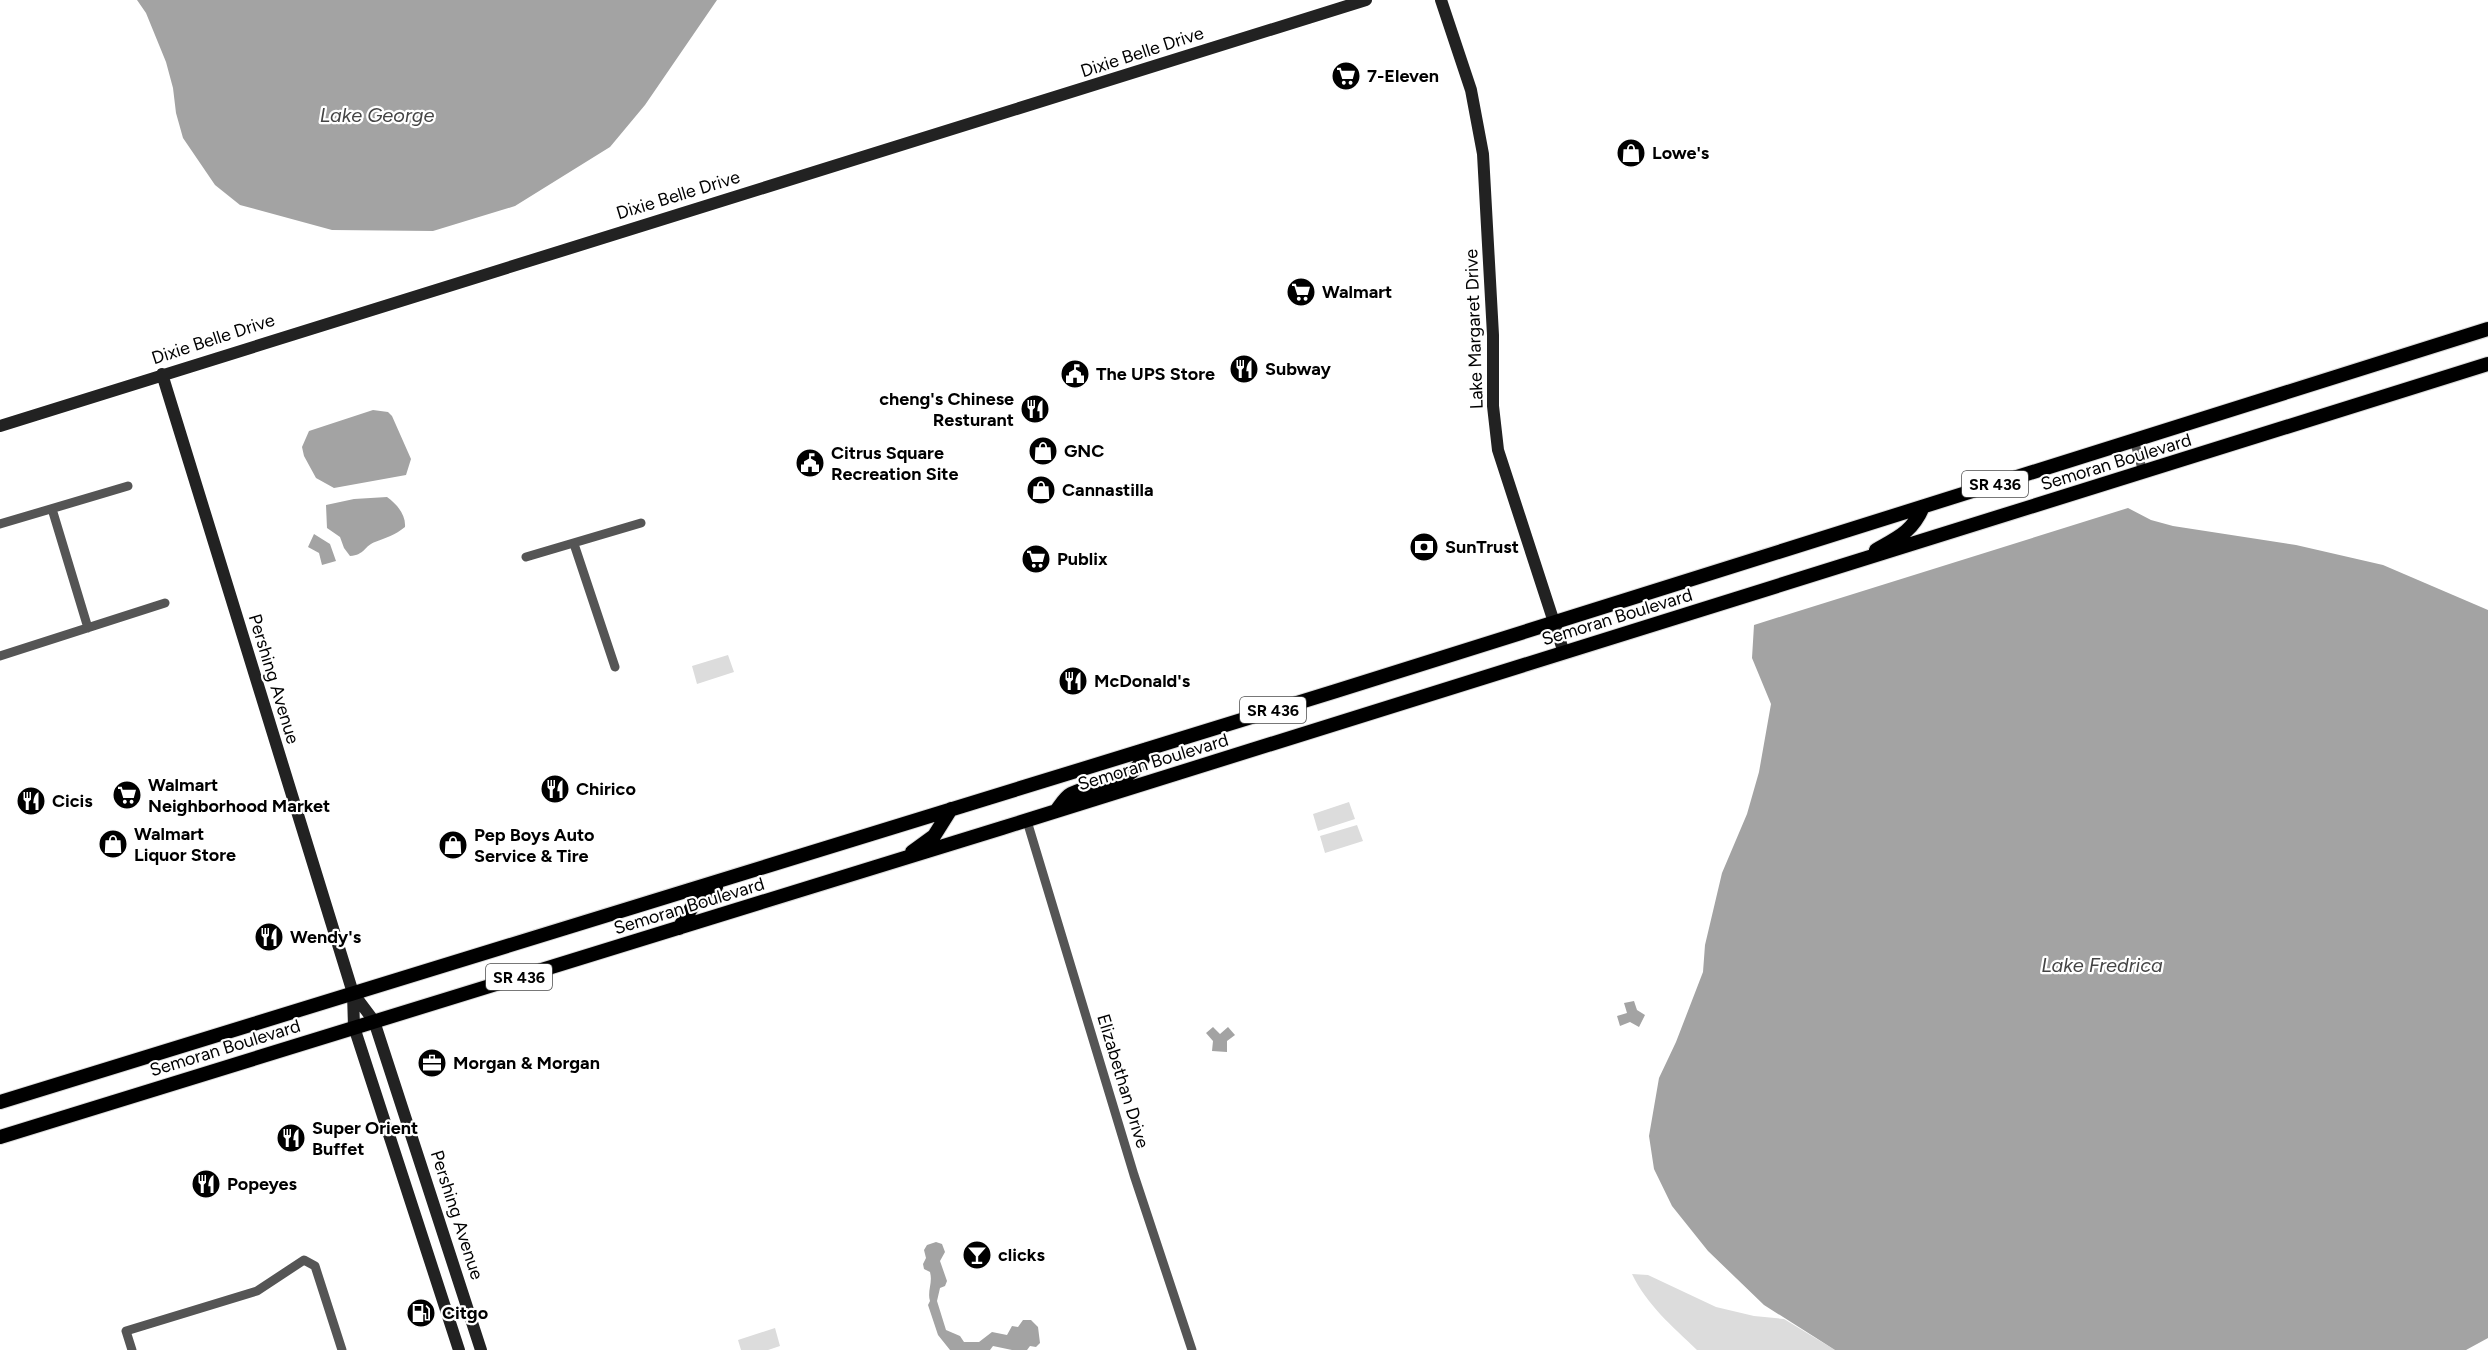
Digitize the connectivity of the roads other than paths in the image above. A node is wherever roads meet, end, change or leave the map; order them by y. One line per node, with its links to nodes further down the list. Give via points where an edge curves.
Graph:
1 (1366, 0): 5 (street, Dixie Belle Drive)
2 (1441, 0): 18 (street, Lake Margaret Drive, via 1471,90 1483,154 1498,450)
3 (2488, 329): 7 (main road, Semoran Boulevard / SR 436)
4 (2488, 364): 8 (main road, Semoran Boulevard / SR 436)
5 (162, 374): 6 (street, Dixie Belle Drive); 30 (street, Pershing Avenue)
6 (0, 426)
7 (2134, 440): 8 (street); 10 (main road, Semoran Boulevard / SR 436)
8 (2143, 472): 16 (main road, Semoran Boulevard / SR 436)
9 (128, 486): 11 (street)
10 (1923, 507): 16 (main road, via 1917,522 1904,535); 18 (main road, Semoran Boulevard / SR 436)
11 (52, 508): 13 (street); 19 (street)
12 (641, 523): 14 (street)
13 (0, 524)
14 (574, 544): 15 (street); 22 (street)
15 (526, 557)
16 (1848, 565): 20 (main road, Semoran Boulevard / SR 436)
17 (165, 603): 19 (street)
18 (1553, 622): 20 (street, Lake Margaret Drive); 23 (main road, Semoran Boulevard / SR 436)
19 (88, 628): 21 (street)
20 (1564, 653): 25 (main road, Semoran Boulevard / SR 436)
21 (0, 656)
22 (615, 667)
23 (1147, 749): 24 (main road, Semoran Boulevard / SR 436); 25 (main road, via 1142,764 1129,775 1069,794)
24 (951, 809): 27 (main road, via 934,836); 28 (main road, Semoran Boulevard / SR 436)
25 (1056, 811): 26 (main road, Semoran Boulevard / SR 436)
26 (1027, 821): 27 (main road, Semoran Boulevard / SR 436); 39 (street, Elizabethan Drive)
27 (900, 860): 29 (main road, Semoran Boulevard / SR 436)
28 (730, 877): 29 (main road, via 697,899); 30 (main road, Semoran Boulevard / SR 436)
29 (679, 928): 31 (main road, Semoran Boulevard / SR 436)
30 (353, 993): 31 (street, Pershing Avenue); 32 (street, Pershing Avenue); 33 (main road, Semoran Boulevard / SR 436)
31 (374, 1021): 32 (main road, Semoran Boulevard / SR 436); 38 (street, Pershing Avenue)
32 (354, 1027): 34 (main road, Semoran Boulevard / SR 436); 37 (street, Pershing Avenue)
33 (0, 1102)
34 (0, 1137)
35 (132, 1350): 36 (street, via 126,1331 257,1291 304,1260 315,1266)
36 (342, 1350)
37 (459, 1350)
38 (482, 1350)
39 (1192, 1350)

